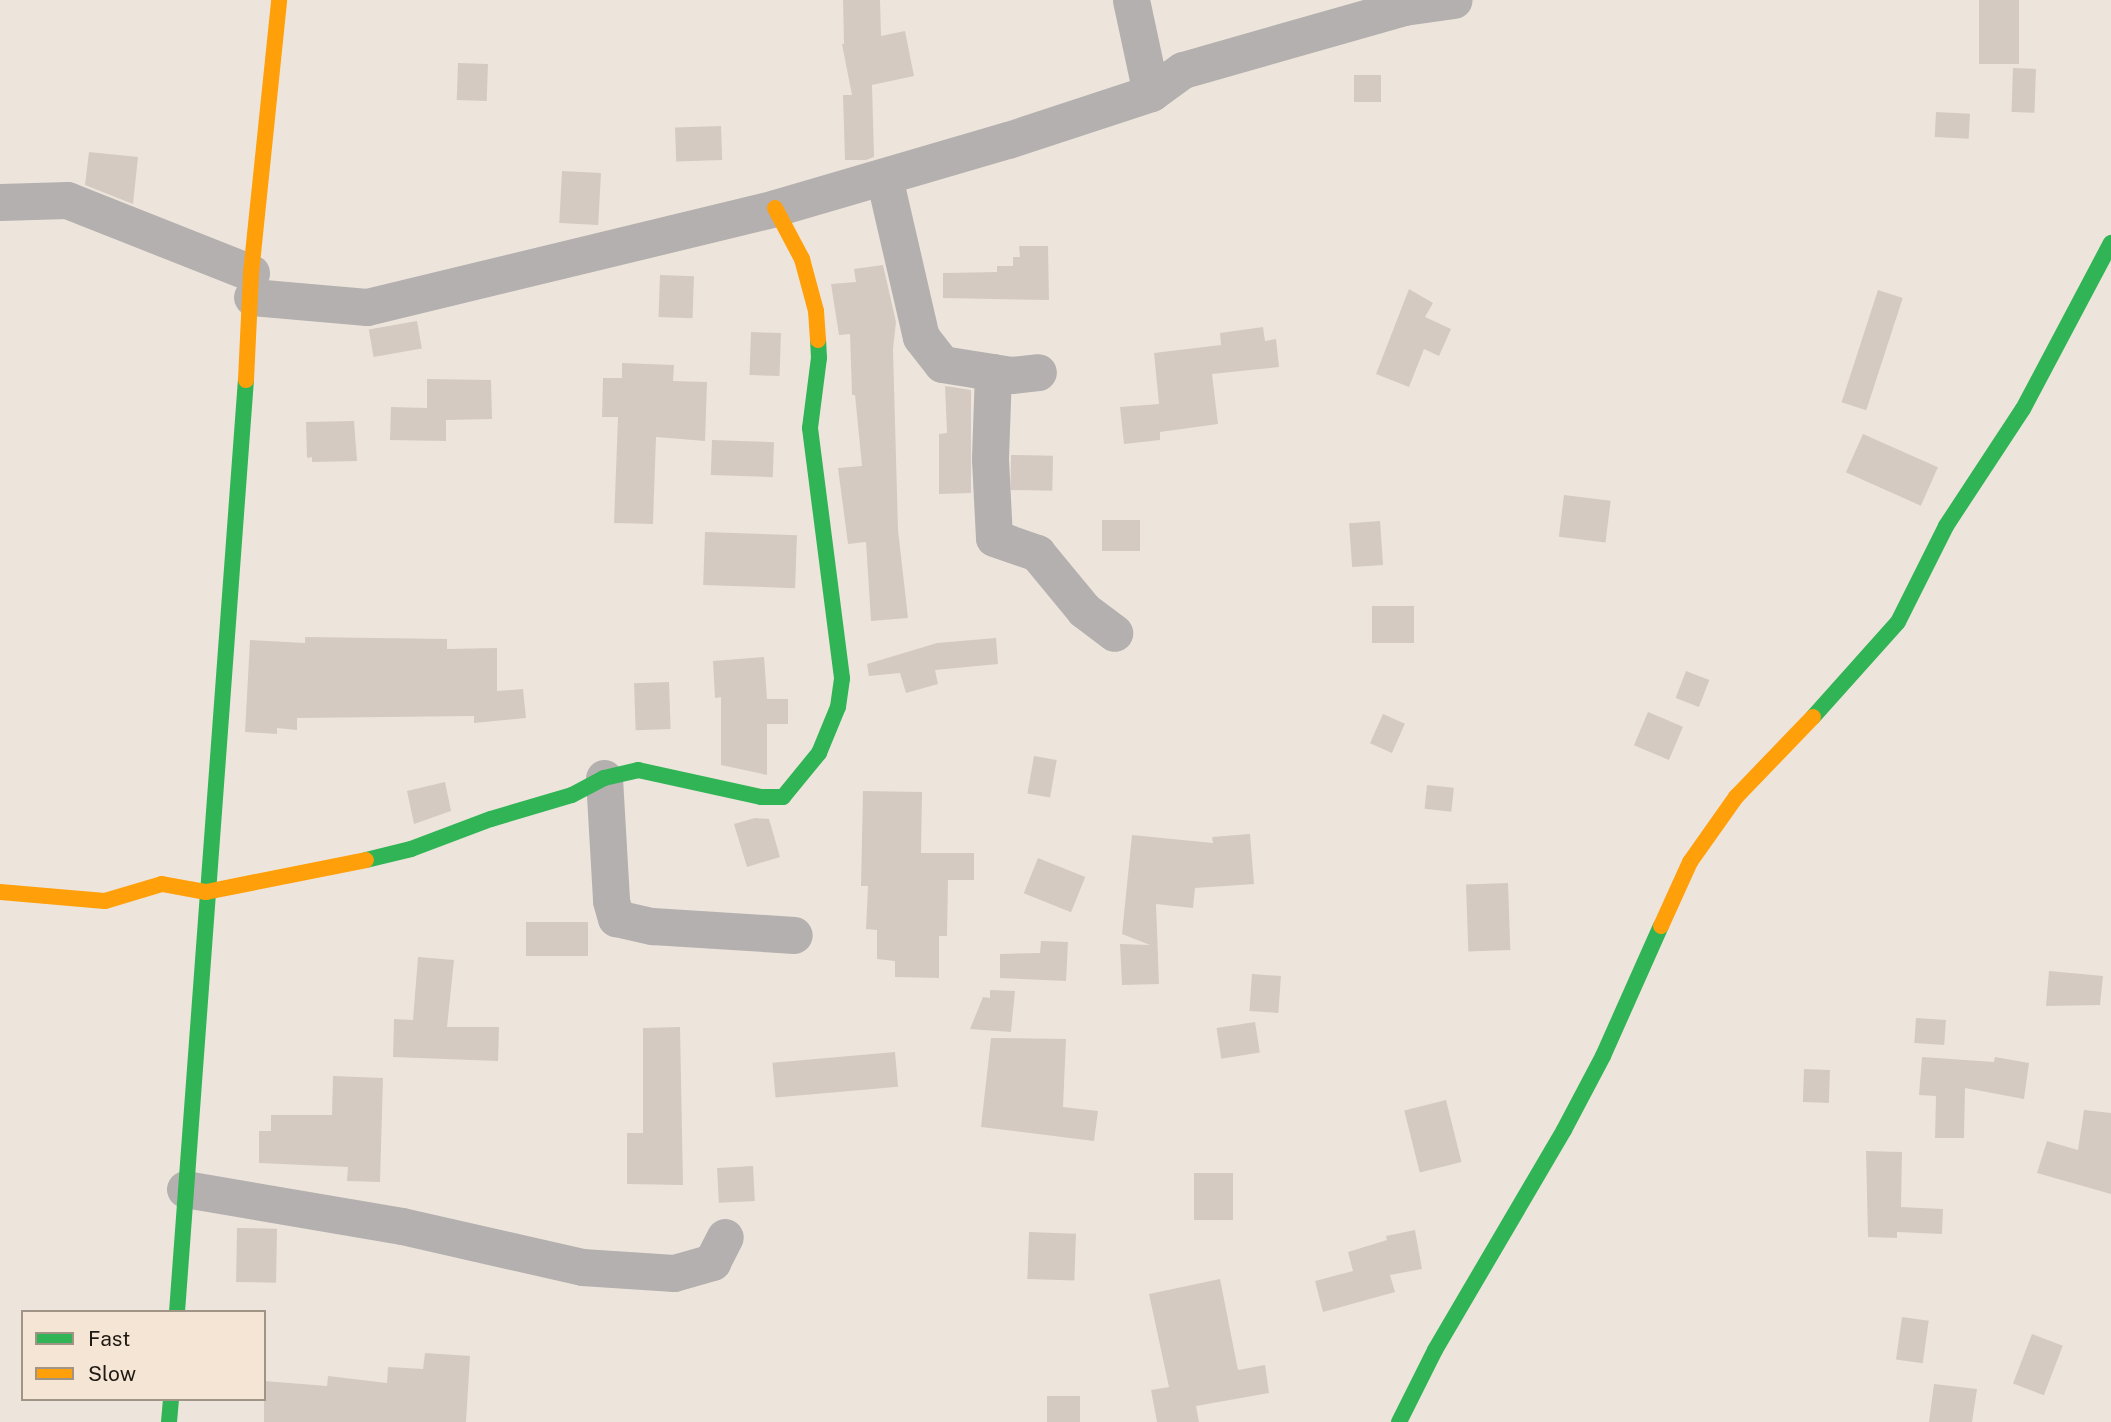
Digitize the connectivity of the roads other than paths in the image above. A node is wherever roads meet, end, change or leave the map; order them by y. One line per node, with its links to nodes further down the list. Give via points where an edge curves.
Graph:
1 (279, 0): 9 (street)
2 (1131, 0): 4 (street)
3 (1454, 0): 4 (street, via 1404,7 1183,70)
4 (1150, 93): 5 (street)
5 (884, 177): 7 (street); 10 (street, via 921,337 942,364)
6 (0, 202): 9 (street, via 66,201)
7 (775, 208): 9 (street, via 367,307); 13 (street, via 802,259 816,311 819,358 810,428 840,640 838,707 819,753 783,797 761,797 658,772 638,770)
8 (2111, 243): 22 (street, via 2023,409 1946,526 1898,622 1736,797 1689,862 1603,1056 1435,1350)
9 (252, 285): 15 (street)
10 (993, 372): 11 (street); 12 (street, via 990,458 994,538 1037,554 1084,610)
11 (1038, 372)
12 (1114, 633)
13 (604, 778): 15 (street, via 572,795 411,849); 16 (street, via 611,901 616,918 652,926)
14 (0, 892): 15 (street, via 105,901 162,884)
15 (206, 892): 17 (street)
16 (794, 934)
17 (185, 1189): 18 (street, via 402,1226 582,1267 674,1273 712,1262); 19 (street)
18 (724, 1237)
19 (177, 1310)
20 (171, 1401): 21 (street)
21 (169, 1422)
22 (1399, 1422)

